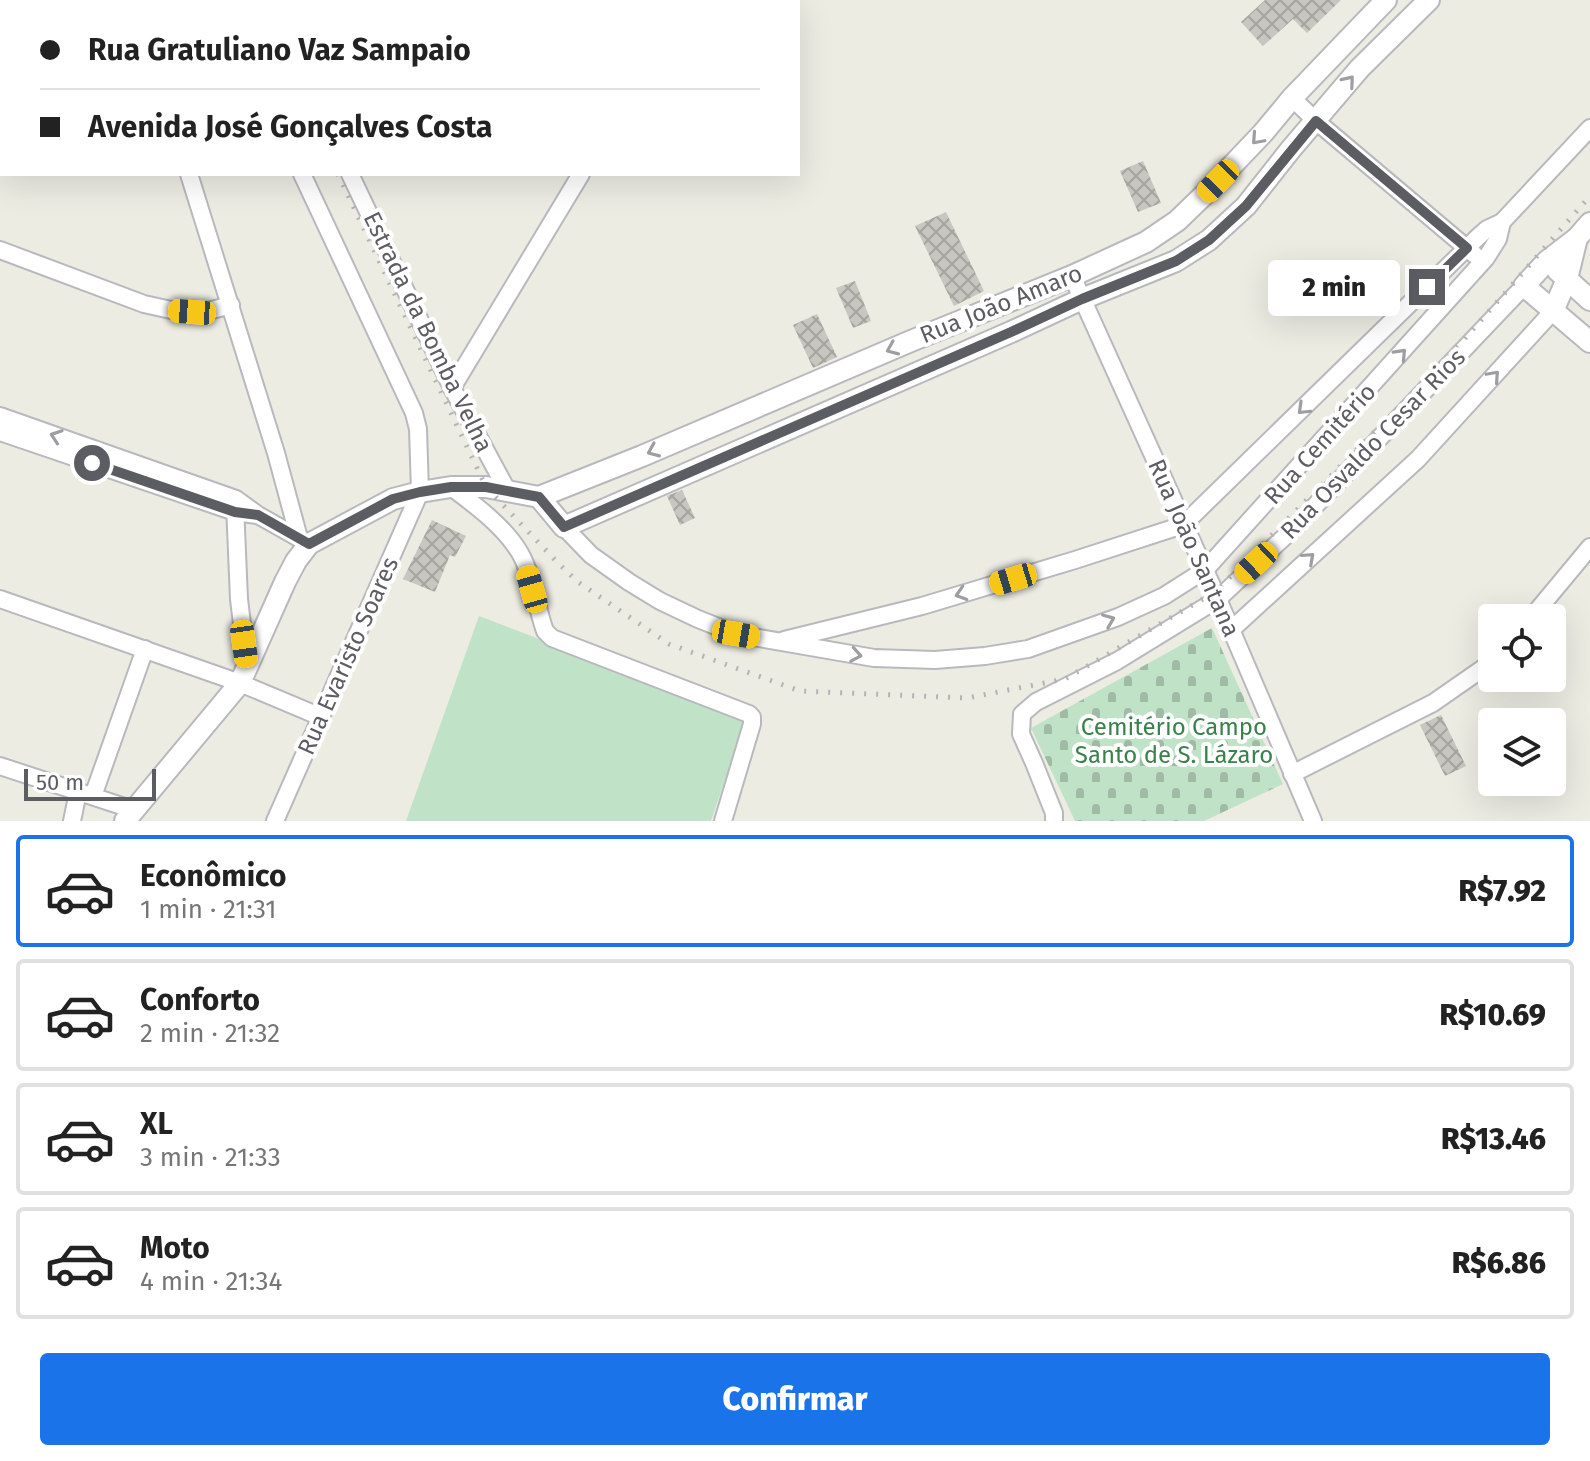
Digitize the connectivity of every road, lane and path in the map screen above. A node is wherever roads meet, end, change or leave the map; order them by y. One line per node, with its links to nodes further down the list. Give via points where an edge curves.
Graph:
1 (1386, 0): 3 (street, Rua João Amaro)
2 (1429, 0): 4 (street, Rua João Amaro, one-way to 2, via 1360,68)
3 (1292, 98): 4 (street); 16 (street, Rua João Amaro, one-way to 16, via 1177,221 1146,242)
4 (1316, 121): 12 (street); 19 (street, Rua João Amaro, via 1246,206 1209,240 1176,261)
5 (1590, 128): 10 (street)
6 (190, 176): 21 (street)
7 (303, 176): 28 (street, via 414,413)
8 (351, 176): 24 (street, Estrada da Bomba Velha)
9 (580, 176): 24 (street)
10 (1502, 222): 12 (street); 15 (street, Rua Cemitério)
11 (1583, 231): 14 (street); 17 (street)
12 (1467, 248): 15 (street); 31 (street, one-way to 31)
13 (0, 250): 21 (street, via 144,304 208,311)
14 (1547, 261): 17 (street); 18 (street)
15 (1482, 262): 35 (street, Rua Cemitério, one-way to 15)
16 (1072, 276): 19 (street, Rua João Santana); 29 (street, Rua João Amaro, one-way to 29)
17 (1567, 279): 20 (street); 22 (street)
18 (1524, 286): 22 (street); 37 (street, Rua Osvaldo Cesar Rios, via 1294,528)
19 (1082, 299): 31 (street, Rua João Santana); 32 (street, Rua João Amaro)
20 (1590, 300)
21 (231, 305): 33 (street)
22 (1553, 311): 23 (street); 39 (street, Rua Osvaldo Cesar Rios, one-way to 22, via 1418,459)
23 (1590, 342)
24 (452, 388): 27 (street, Estrada da Bomba Velha)
25 (4, 426): 30 (street)
26 (451, 487): 27 (street); 28 (street); 51 (street, via 519,552 545,631 552,638 752,717)
27 (507, 490): 29 (street)
28 (420, 492): 33 (street, via 393,499); 44 (street, Rua Evaristo Soares)
29 (539, 497): 32 (street)
30 (235, 505): 33 (street); 43 (street)
31 (1183, 525): 35 (street, Rua João Santana); 40 (street, one-way to 40, via 922,606)
32 (564, 527): 40 (street, Rua Cemitério, via 591,555 660,601 736,634)
33 (304, 541): 43 (street)
34 (1590, 547): 38 (street)
35 (1205, 570): 37 (street, Rua João Santana); 40 (street, Rua Cemitério, one-way to 35, via 874,658 999,654 1118,617)
36 (0, 599): 41 (street)
37 (1218, 599): 39 (street, Rua João Santana); 52 (street, via 1022,714 1021,734)
38 (1543, 604)
39 (1231, 630): 46 (street, Rua João Santana)
40 (779, 642)
41 (145, 649): 43 (street); 47 (street)
42 (1478, 672): 46 (street, via 1433,703)
43 (244, 675): 44 (street); 48 (street)
44 (321, 717): 50 (street, Rua Evaristo Soares)
45 (0, 766): 47 (street)
46 (1292, 774): 53 (street, Rua João Santana)
47 (85, 794): 48 (street); 49 (street)
48 (130, 816)
49 (72, 821)
50 (275, 821)
51 (723, 821)
52 (1054, 821)
53 (1313, 821)

